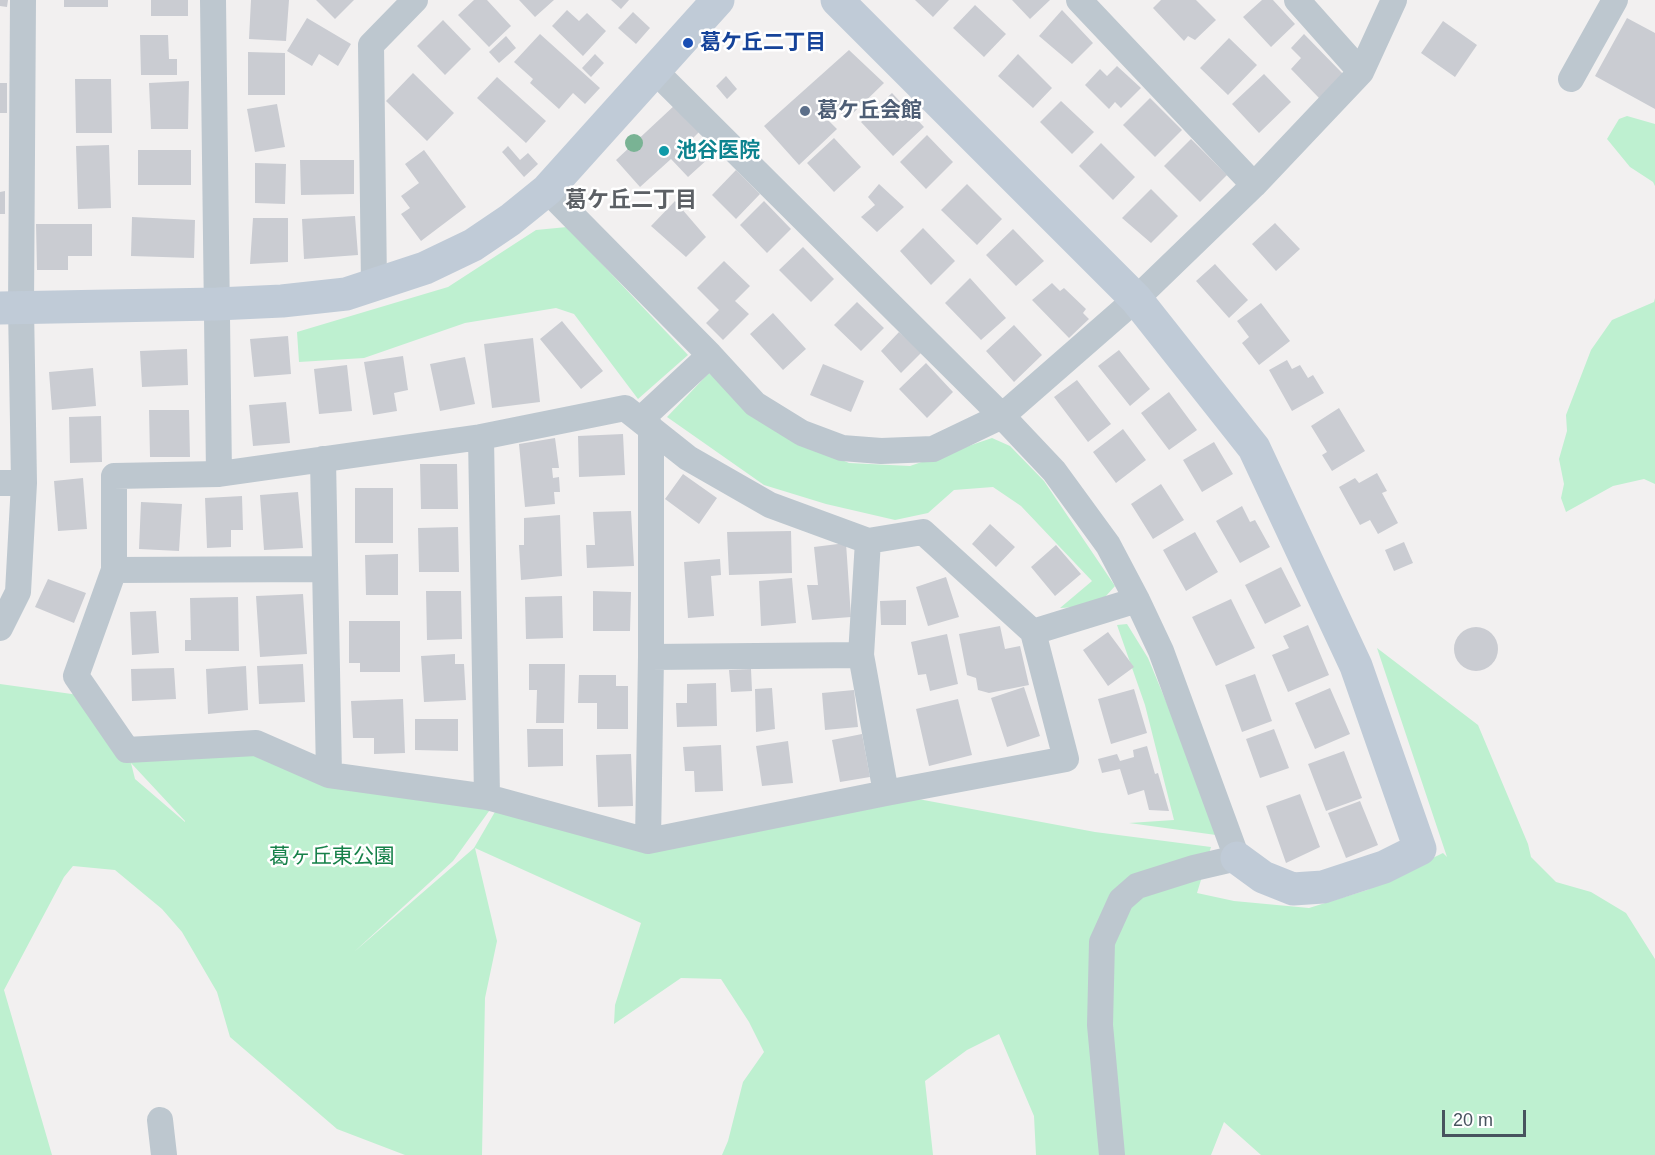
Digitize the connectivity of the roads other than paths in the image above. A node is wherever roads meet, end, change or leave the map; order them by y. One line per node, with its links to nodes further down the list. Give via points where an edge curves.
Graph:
1 (23, 0): 18 (street)
2 (213, 0): 17 (street)
3 (415, 0): 15 (street, via 371,45)
4 (718, 0): 10 (street)
5 (837, 0): 16 (street)
6 (1079, 0): 13 (street)
7 (1297, 0): 11 (street)
8 (1394, 0): 11 (street)
9 (1615, 0): 12 (street)
10 (654, 70): 14 (street); 20 (street)
11 (1361, 72): 13 (street)
12 (1571, 80)
13 (1254, 185): 16 (street)
14 (547, 190): 15 (street, via 473,245 425,268); 19 (street)
15 (374, 285): 17 (street, via 346,294)
16 (1136, 299): 20 (street); 38 (street, via 1254,448 1356,666 1420,849 1364,874 1323,887 1303,888 1263,877)
17 (217, 304): 18 (street); 24 (street)
18 (10, 308): 25 (street)
19 (710, 355): 20 (street, via 755,404 802,433 842,448 933,448); 21 (street)
20 (1002, 416): 29 (street, via 1054,471 1108,545)
21 (645, 424): 22 (street, via 625,408); 26 (street, via 688,458 770,505); 33 (street)
22 (481, 437): 23 (street); 36 (street)
23 (323, 459): 24 (street); 27 (street)
24 (219, 474): 28 (street, via 114,476)
25 (12, 483): 30 (street, via 18,592)
26 (868, 541): 31 (street, via 922,532); 32 (street)
27 (324, 569): 28 (street); 34 (street)
28 (114, 570): 34 (street, via 76,676 127,750 256,743)
29 (1137, 600): 31 (street); 38 (street, via 1161,651)
30 (0, 628)
31 (1033, 632): 35 (street, via 1066,759)
32 (861, 655): 33 (street); 35 (street)
33 (651, 657): 37 (street)
34 (329, 775): 36 (street)
35 (886, 793): 37 (street)
36 (487, 797): 37 (street)
37 (648, 841)
38 (1237, 858): 41 (street, via 1137,886 1121,900 1102,942 1100,1025)
39 (160, 1120): 40 (street)
40 (164, 1155)
41 (1112, 1155)

